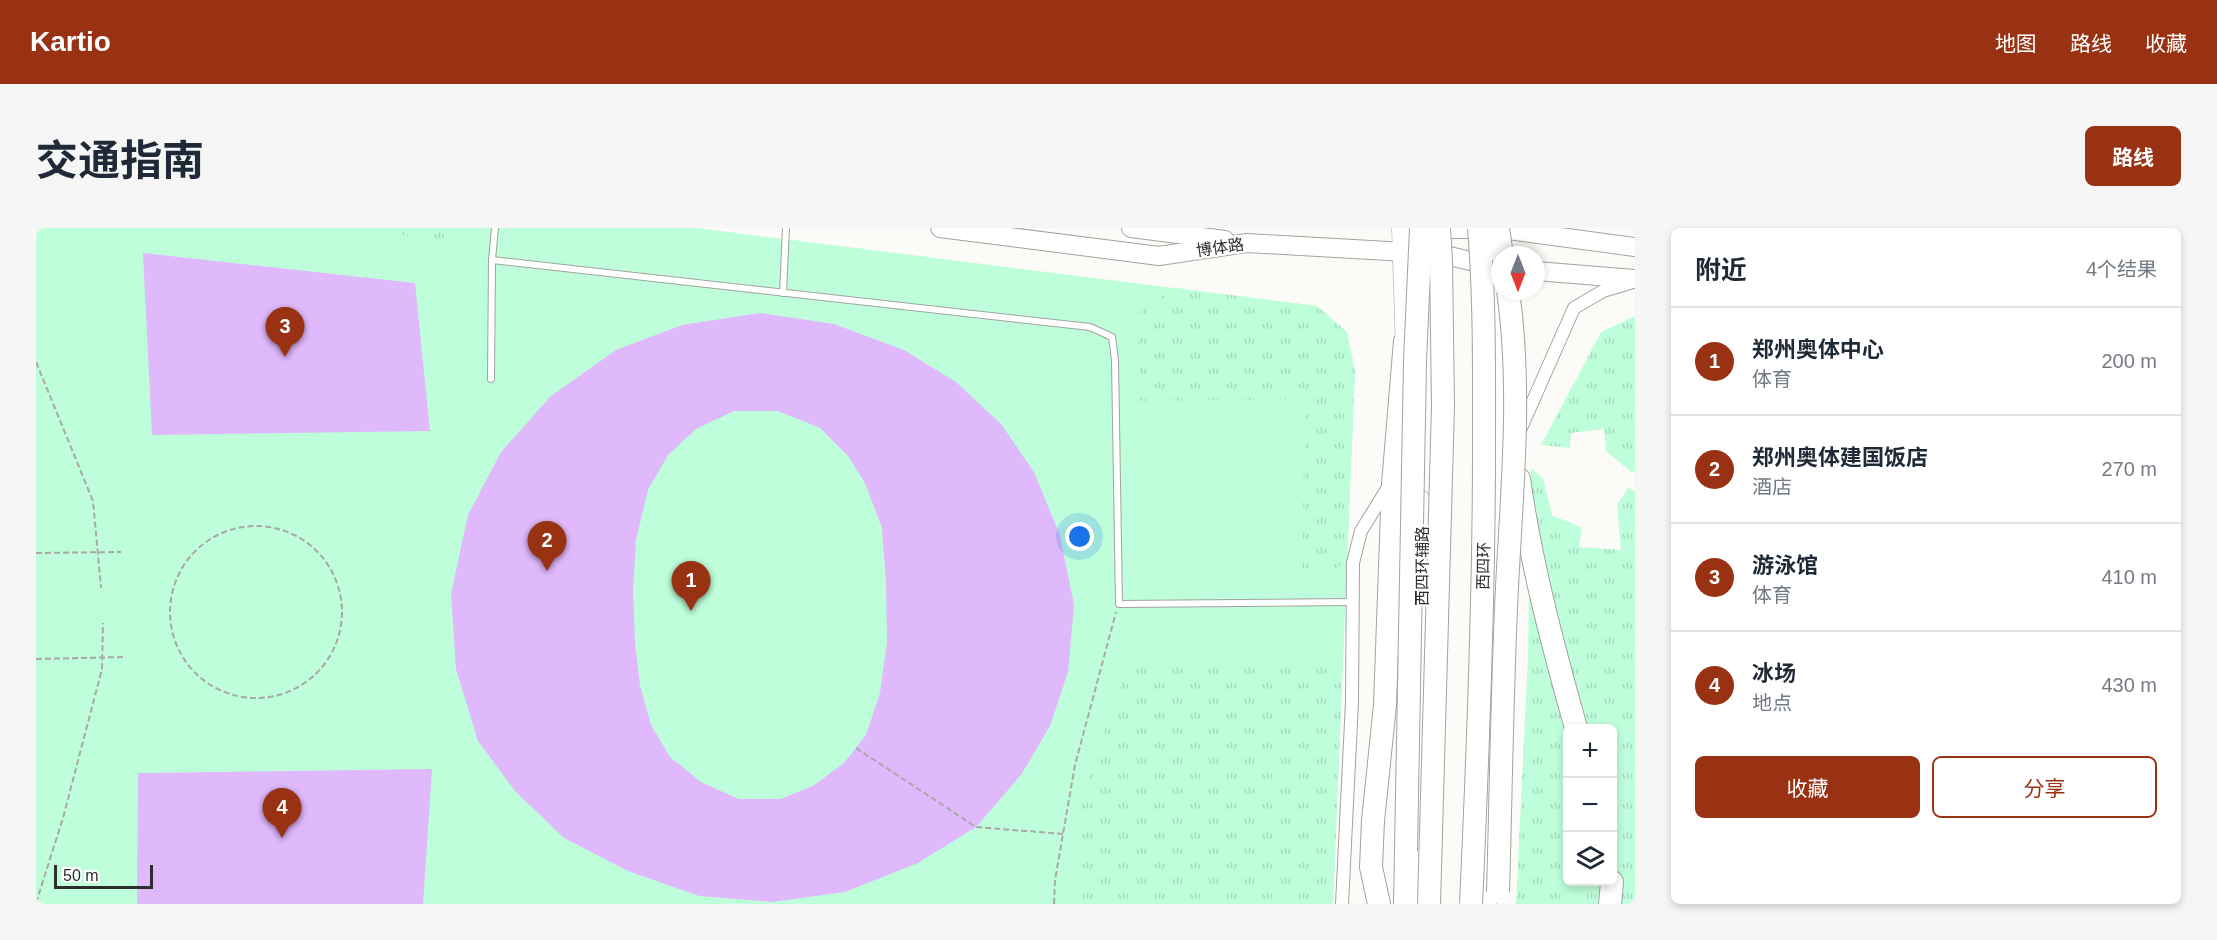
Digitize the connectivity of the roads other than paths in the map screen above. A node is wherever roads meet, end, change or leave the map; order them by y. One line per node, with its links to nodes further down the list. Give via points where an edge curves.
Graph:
1 (495, 228): 13 (lane)
2 (786, 228): 17 (lane)
3 (940, 228): 8 (street, 博体路, via 1159,256)
4 (1131, 228): 8 (street)
5 (1402, 228): 11 (main road, 西四环辅路)
6 (1430, 228): 7 (street); 12 (highway, bridge); 33 (highway, bridge, via 1415,361)
7 (1495, 228): 9 (highway, bridge); 10 (street); 36 (highway, 西四环, bridge, via 1484,328 1480,693)
8 (1247, 243): 11 (street, 博体路)
9 (1499, 246)
10 (1635, 247)
11 (1403, 251): 12 (street, 博体路); 20 (main road, 西四环辅路)
12 (1441, 254): 14 (street, 博体路); 35 (highway, bridge, via 1443,406)
13 (492, 260): 17 (lane); 21 (lane)
14 (1491, 266)
15 (1545, 272): 16 (street)
16 (1635, 280): 24 (street, via 1603,291 1574,308)
17 (783, 293): 25 (lane, via 1090,327 1112,337 1119,604)
18 (1500, 300): 24 (main road)
19 (1509, 300): 22 (highway, bridge)
20 (1405, 341): 23 (highway); 34 (main road, 西四环辅路, via 1407,399 1424,533)
21 (491, 378)
22 (1514, 446): 26 (highway, bridge, via 1545,619); 29 (highway, bridge)
23 (1393, 480): 25 (street, via 1361,531 1353,563); 27 (highway, via 1385,705)
24 (1496, 484): 29 (main road)
25 (1353, 602): 30 (street)
26 (1575, 724)
27 (1371, 867): 31 (highway); 32 (highway)
28 (1612, 886): 37 (highway)
29 (1494, 900)
30 (1342, 904)
31 (1363, 904)
32 (1379, 904)
33 (1405, 904)
34 (1417, 904)
35 (1430, 904)
36 (1471, 904)
37 (1610, 904)

